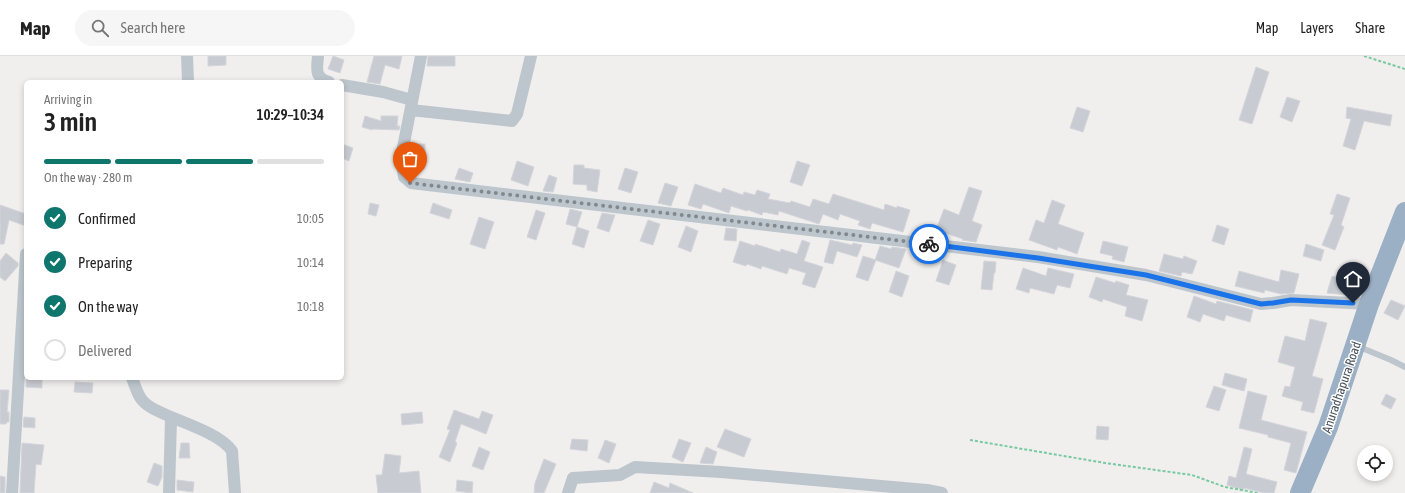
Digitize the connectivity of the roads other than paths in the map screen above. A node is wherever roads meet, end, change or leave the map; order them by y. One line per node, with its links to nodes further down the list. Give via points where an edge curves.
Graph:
1 (187, 56): 5 (street)
2 (318, 56): 6 (street, via 317,73)
3 (421, 56): 8 (street)
4 (531, 56): 8 (street, via 517,114 512,121)
5 (188, 80)
6 (324, 80)
7 (344, 85): 8 (street, via 383,92)
8 (411, 105): 11 (street, via 401,158 404,177 410,183 1038,258 1146,275 1261,304 1291,300)
9 (1405, 212): 11 (highway, Anuradhapura Road)
10 (24, 288): 16 (street)
11 (1369, 304): 12 (highway, Anuradhapura Road)
12 (1356, 346): 13 (lane); 21 (highway, Anuradhapura Road, via 1328,427)
13 (1405, 367)
14 (133, 380): 15 (street, via 141,399 148,406)
15 (171, 418): 17 (street); 18 (street, via 228,445 232,451)
16 (12, 493)
17 (169, 493)
18 (235, 493)
19 (568, 493): 20 (street, via 573,478 620,475 635,467 721,472)
20 (942, 493)
21 (1300, 493)

